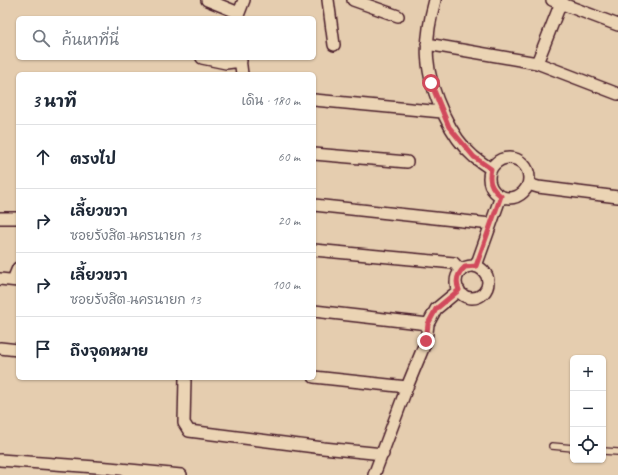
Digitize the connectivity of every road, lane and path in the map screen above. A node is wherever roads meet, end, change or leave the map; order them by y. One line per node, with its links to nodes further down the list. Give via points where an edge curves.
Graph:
1 (207, 0): 7 (street)
2 (244, 0): 7 (street)
3 (328, 0): 11 (street)
4 (353, 0): 8 (street)
5 (435, 0): 10 (street)
6 (558, 1): 9 (street); 15 (street)
7 (238, 16)
8 (398, 16)
9 (618, 25)
10 (427, 44): 15 (street); 19 (street, via 427,68)
11 (334, 45)
12 (212, 60): 13 (street, via 226,63)
13 (237, 60)
14 (241, 60): 16 (street)
15 (537, 62): 17 (street)
16 (242, 72)
17 (618, 94)
18 (316, 100): 19 (street)
19 (442, 112): 22 (street, via 449,127 467,150)
20 (316, 154): 21 (street)
21 (407, 162)
22 (491, 169): 23 (street, via 506,158 513,158 528,171); 24 (street, via 489,181)
23 (528, 184): 24 (street, via 525,190 514,197); 25 (street)
24 (501, 196): 29 (street)
25 (618, 196)
26 (316, 205): 29 (street)
27 (0, 218): 28 (street)
28 (16, 218)
29 (491, 224): 31 (street)
30 (316, 250): 32 (street, via 454,262)
31 (476, 266): 32 (street, via 465,267); 35 (street, via 488,277 485,292 472,298)
32 (461, 271): 35 (street, via 456,280)
33 (0, 279): 34 (street)
34 (16, 280)
35 (459, 290): 37 (street, via 436,309)
36 (316, 311): 37 (street)
37 (428, 324): 42 (street, via 426,341)
38 (0, 348): 39 (street)
39 (16, 350)
40 (316, 377): 42 (street)
41 (184, 380): 47 (street, via 184,423 189,431)
42 (407, 387): 47 (street)
43 (552, 446): 44 (lane)
44 (570, 448)
45 (606, 451): 46 (lane)
46 (618, 452)
47 (384, 454): 50 (street)
48 (0, 460): 49 (street)
49 (182, 475)
50 (374, 475)

